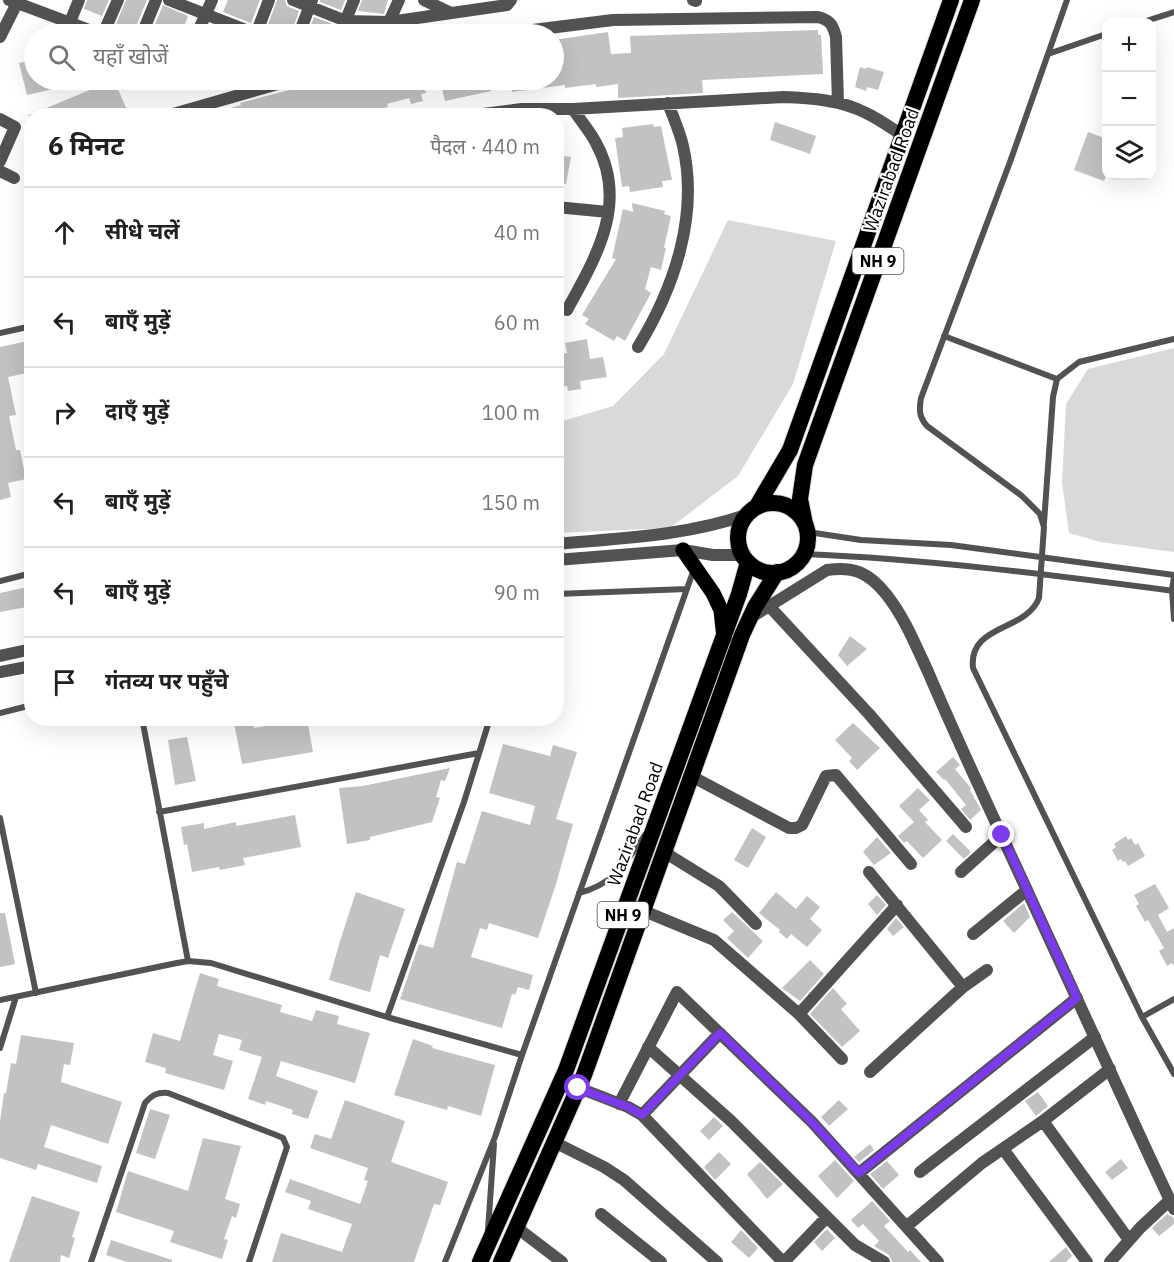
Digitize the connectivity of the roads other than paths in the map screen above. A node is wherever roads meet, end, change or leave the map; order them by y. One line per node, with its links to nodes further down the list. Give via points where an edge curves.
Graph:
1 (79, 0): 23 (street)
2 (118, 0): 26 (street)
3 (156, 0): 27 (street)
4 (169, 0): 20 (street)
5 (212, 0): 20 (street)
6 (269, 0): 30 (street)
7 (293, 0): 16 (street)
8 (354, 0): 22 (street)
9 (399, 0): 24 (street)
10 (424, 0): 18 (street)
11 (511, 0): 18 (street, via 507,5)
12 (951, 0): 44 (highway, Wazirabad Road / NH 9)
13 (972, 0): 59 (highway, Wazirabad Road / NH 9, via 805,465 800,499)
14 (1067, 0): 36 (lane)
15 (13, 1): 17 (street); 35 (street)
16 (311, 3): 22 (street); 31 (street)
17 (37, 4): 23 (street)
18 (456, 8): 24 (street)
19 (1174, 12): 21 (lane)
20 (205, 15): 28 (street); 29 (street)
21 (1155, 18)
22 (346, 21): 24 (street); 32 (street)
23 (70, 22): 25 (street)
24 (389, 22)
25 (75, 24)
26 (106, 24)
27 (146, 24)
28 (201, 24)
29 (229, 24)
30 (260, 24)
31 (303, 24)
32 (345, 24)
33 (564, 26): 39 (street, via 613,20 818,17 828,20 836,37)
34 (1102, 36): 36 (lane)
35 (0, 37)
36 (1048, 54): 53 (lane)
37 (257, 90): 40 (street)
38 (668, 103): 39 (street, via 783,97); 42 (street); 55 (street, via 683,145 688,201 673,276)
39 (838, 103): 44 (street, via 866,112)
40 (194, 108)
41 (564, 109): 42 (street)
42 (573, 109): 49 (street, via 596,141 606,164)
43 (0, 119): 45 (street, via 15,127)
44 (903, 135): 57 (highway, Wazirabad Road / NH 9, via 789,450)
45 (0, 161)
46 (0, 171): 47 (street)
47 (14, 178)
48 (564, 208): 49 (street)
49 (608, 212): 50 (street, via 597,255)
50 (567, 310)
51 (24, 328): 52 (lane)
52 (0, 333)
53 (944, 336): 56 (lane); 58 (lane, via 921,398 922,420 1033,504)
54 (1174, 339): 56 (lane, via 1079,363)
55 (638, 347)
56 (1057, 379): 58 (lane)
57 (752, 511): 59 (highway, via 771,502 785,505 797,512); 60 (street, via 684,532); 64 (highway, via 738,538)
58 (1044, 527): 63 (lane)
59 (806, 528): 62 (highway); 63 (lane, via 861,540 951,544)
60 (564, 543)
61 (683, 550): 64 (street); 65 (street); 66 (main road)
62 (804, 554): 67 (highway, via 790,568); 68 (lane, via 883,557)
63 (1042, 557): 68 (lane); 70 (lane)
64 (745, 558): 67 (highway, via 757,568); 78 (highway, Wazirabad Road / NH 9, via 739,594)
65 (564, 559)
66 (695, 566): 72 (lane); 78 (main road, via 721,610)
67 (777, 572): 76 (highway, Wazirabad Road / NH 9)
68 (1041, 574): 73 (lane); 117 (lane, via 1036,606 976,645 973,668)
69 (24, 575): 71 (lane)
70 (1174, 576): 73 (lane)
71 (0, 581)
72 (687, 589): 74 (lane); 101 (lane)
73 (1173, 591): 77 (lane)
74 (564, 594)
75 (770, 607): 76 (street); 92 (street); 93 (street, via 827,570 856,570 877,584 908,627)
76 (750, 618): 88 (highway, Wazirabad Road / NH 9)
77 (1174, 619)
78 (723, 638): 90 (highway, Wazirabad Road / NH 9)
79 (24, 651): 80 (street)
80 (0, 656)
81 (24, 668): 82 (street)
82 (0, 672)
83 (24, 707): 84 (lane)
84 (0, 713)
85 (143, 726): 89 (lane)
86 (487, 726): 87 (lane)
87 (479, 753): 89 (lane); 116 (lane)
88 (691, 776): 94 (highway, Wazirabad Road / NH 9); 97 (street, via 789,828 796,828 802,825 826,776 836,775)
89 (159, 812): 107 (lane)
90 (659, 815): 101 (lane, via 615,876 601,886); 102 (highway, Wazirabad Road / NH 9)
91 (0, 818): 95 (lane)
92 (966, 827)
93 (1002, 835): 99 (street); 100 (street)
94 (664, 852): 104 (highway, Wazirabad Road / NH 9); 105 (street, via 719,886)
95 (8, 857): 96 (lane); 110 (lane)
96 (0, 859)
97 (911, 864)
98 (869, 872): 103 (street)
99 (961, 872)
100 (1028, 890): 106 (street); 112 (street)
101 (579, 893): 122 (lane)
102 (627, 904): 104 (street); 128 (highway, Wazirabad Road / NH 9)
103 (897, 905): 109 (street); 115 (street)
104 (643, 910): 115 (street, via 714,940); 129 (highway, Wazirabad Road / NH 9)
105 (756, 924)
106 (974, 934)
107 (188, 961): 110 (lane); 116 (lane, via 211,963)
108 (987, 970): 109 (street)
109 (963, 987): 125 (street)
110 (36, 993): 111 (lane)
111 (16, 997): 114 (lane); 121 (lane)
112 (1077, 998): 119 (street); 137 (street)
113 (1174, 999): 117 (lane)
114 (0, 1000)
115 (799, 1014): 123 (street)
116 (387, 1017): 122 (lane)
117 (1142, 1017): 126 (lane)
118 (720, 1033): 120 (street, via 677,992); 127 (street); 137 (street)
119 (1095, 1037): 124 (street); 136 (street)
120 (648, 1047): 127 (street); 130 (street)
121 (0, 1048)
122 (522, 1055): 133 (lane)
123 (842, 1059)
124 (1110, 1069): 132 (street); 138 (street)
125 (870, 1072)
126 (1174, 1074)
127 (680, 1075): 131 (street); 140 (street)
128 (561, 1081): 129 (street); 144 (highway, Wazirabad Road / NH 9)
129 (578, 1088): 130 (street); 134 (highway, Wazirabad Road / NH 9)
130 (619, 1104): 131 (street)
131 (642, 1115): 152 (street)
132 (1043, 1121): 135 (street); 143 (street)
133 (495, 1137): 144 (lane); 147 (lane)
134 (554, 1142): 142 (highway, Wazirabad Road / NH 9); 151 (street, via 624,1180)
135 (1003, 1149): 141 (street); 155 (street)
136 (920, 1172)
137 (859, 1173): 141 (street)
138 (1172, 1204): 143 (street)
139 (601, 1214): 150 (street)
140 (827, 1217): 152 (street); 153 (street, via 855,1245)
141 (907, 1226): 154 (street)
142 (516, 1227): 148 (highway, Wazirabad Road / NH 9); 149 (street)
143 (1129, 1240): 156 (street)
144 (483, 1255)
145 (91, 1262): 146 (lane, via 145,1103 160,1092 283,1138 287,1147)
146 (249, 1262)
147 (445, 1262)
148 (501, 1262)
149 (562, 1262)
150 (661, 1262)
151 (717, 1262)
152 (783, 1262)
153 (884, 1262)
154 (938, 1262)
155 (1087, 1262)
156 (1110, 1262)

